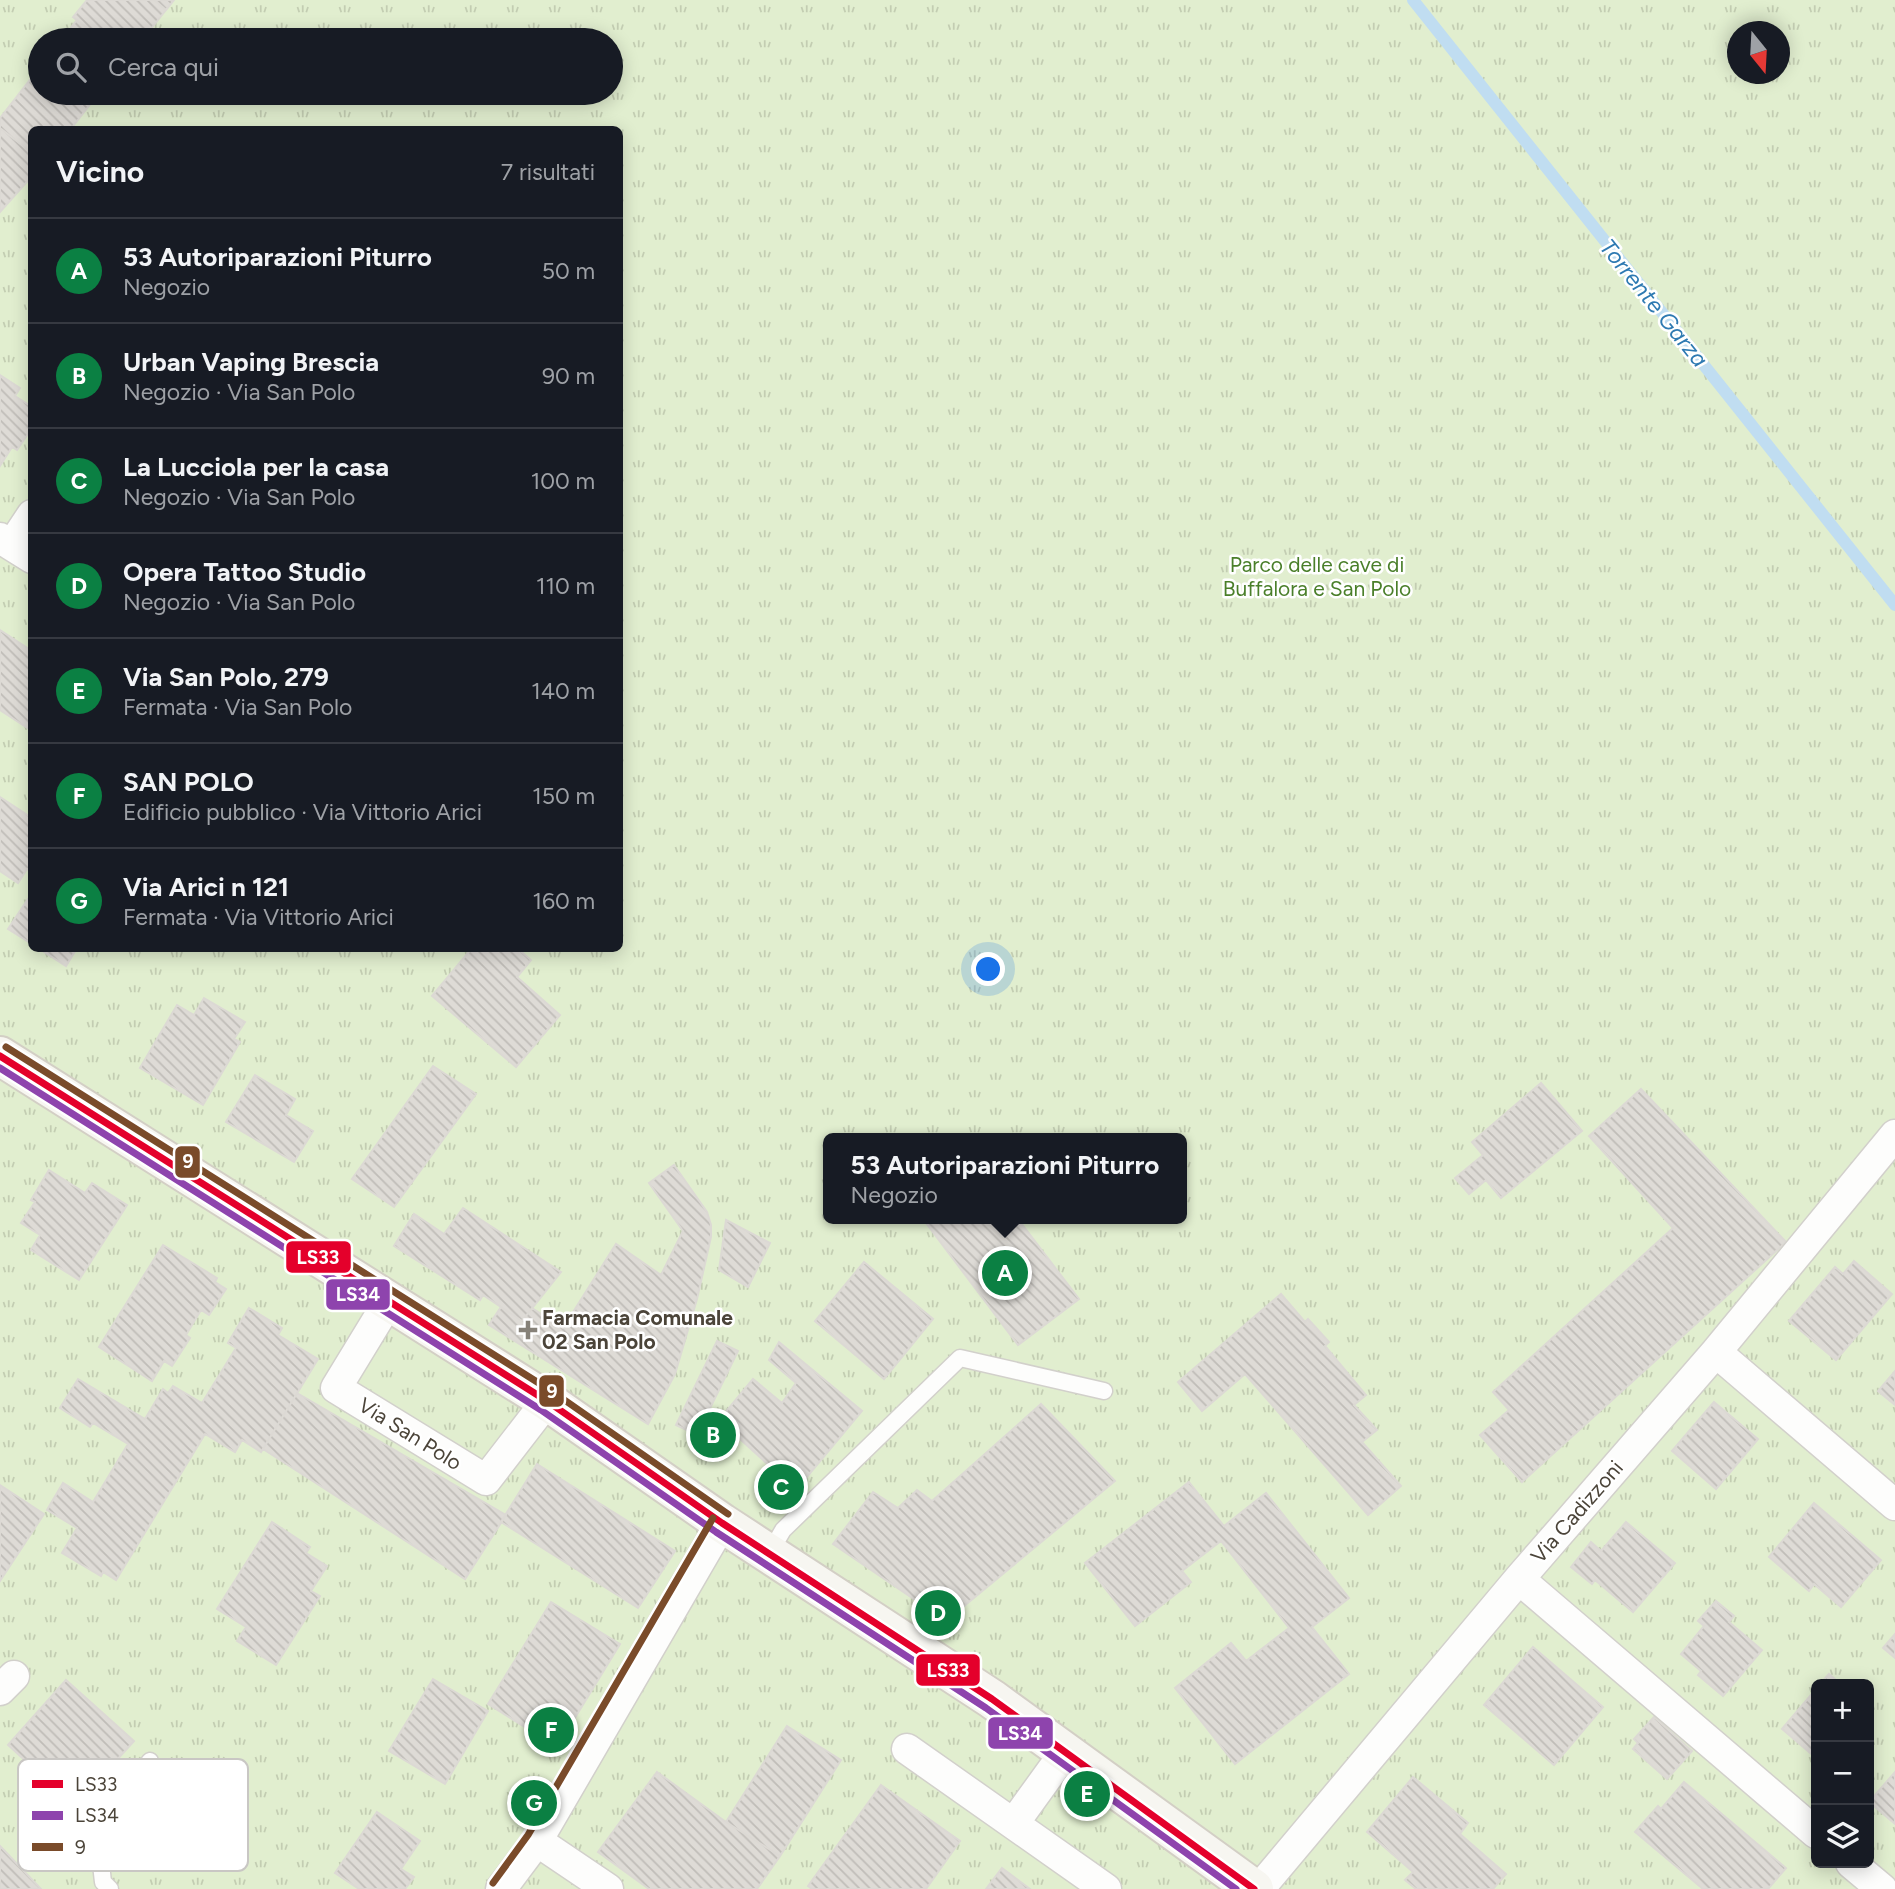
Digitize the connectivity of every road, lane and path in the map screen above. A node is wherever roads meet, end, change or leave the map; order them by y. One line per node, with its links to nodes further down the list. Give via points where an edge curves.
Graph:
1 (28, 523): 2 (street)
2 (15, 547)
3 (0, 1056): 5 (main road)
4 (1895, 1135): 6 (street, Via Cadizzoni)
5 (389, 1301): 8 (main road); 8 (street, Via San Polo, via 336,1388 486,1480)
6 (1716, 1352): 9 (street); 12 (street, Via Cadizzoni)
7 (1104, 1391): 11 (lane, via 960,1358 783,1530)
8 (547, 1401): 10 (main road)
9 (1895, 1505)
10 (722, 1524): 11 (main road); 17 (street)
11 (769, 1554): 14 (main road)
12 (1519, 1579): 16 (street); 24 (street, Via Cadizzoni)
13 (907, 1749): 15 (street)
14 (1066, 1751): 15 (street); 24 (main road)
15 (1014, 1823): 23 (street)
16 (1811, 1829)
17 (537, 1841): 21 (street); 22 (street)
18 (1857, 1868): 25 (street)
19 (102, 1871): 20 (lane)
20 (110, 1889)
21 (501, 1889)
22 (608, 1889)
23 (1106, 1889)
24 (1257, 1889)
25 (1882, 1889)

